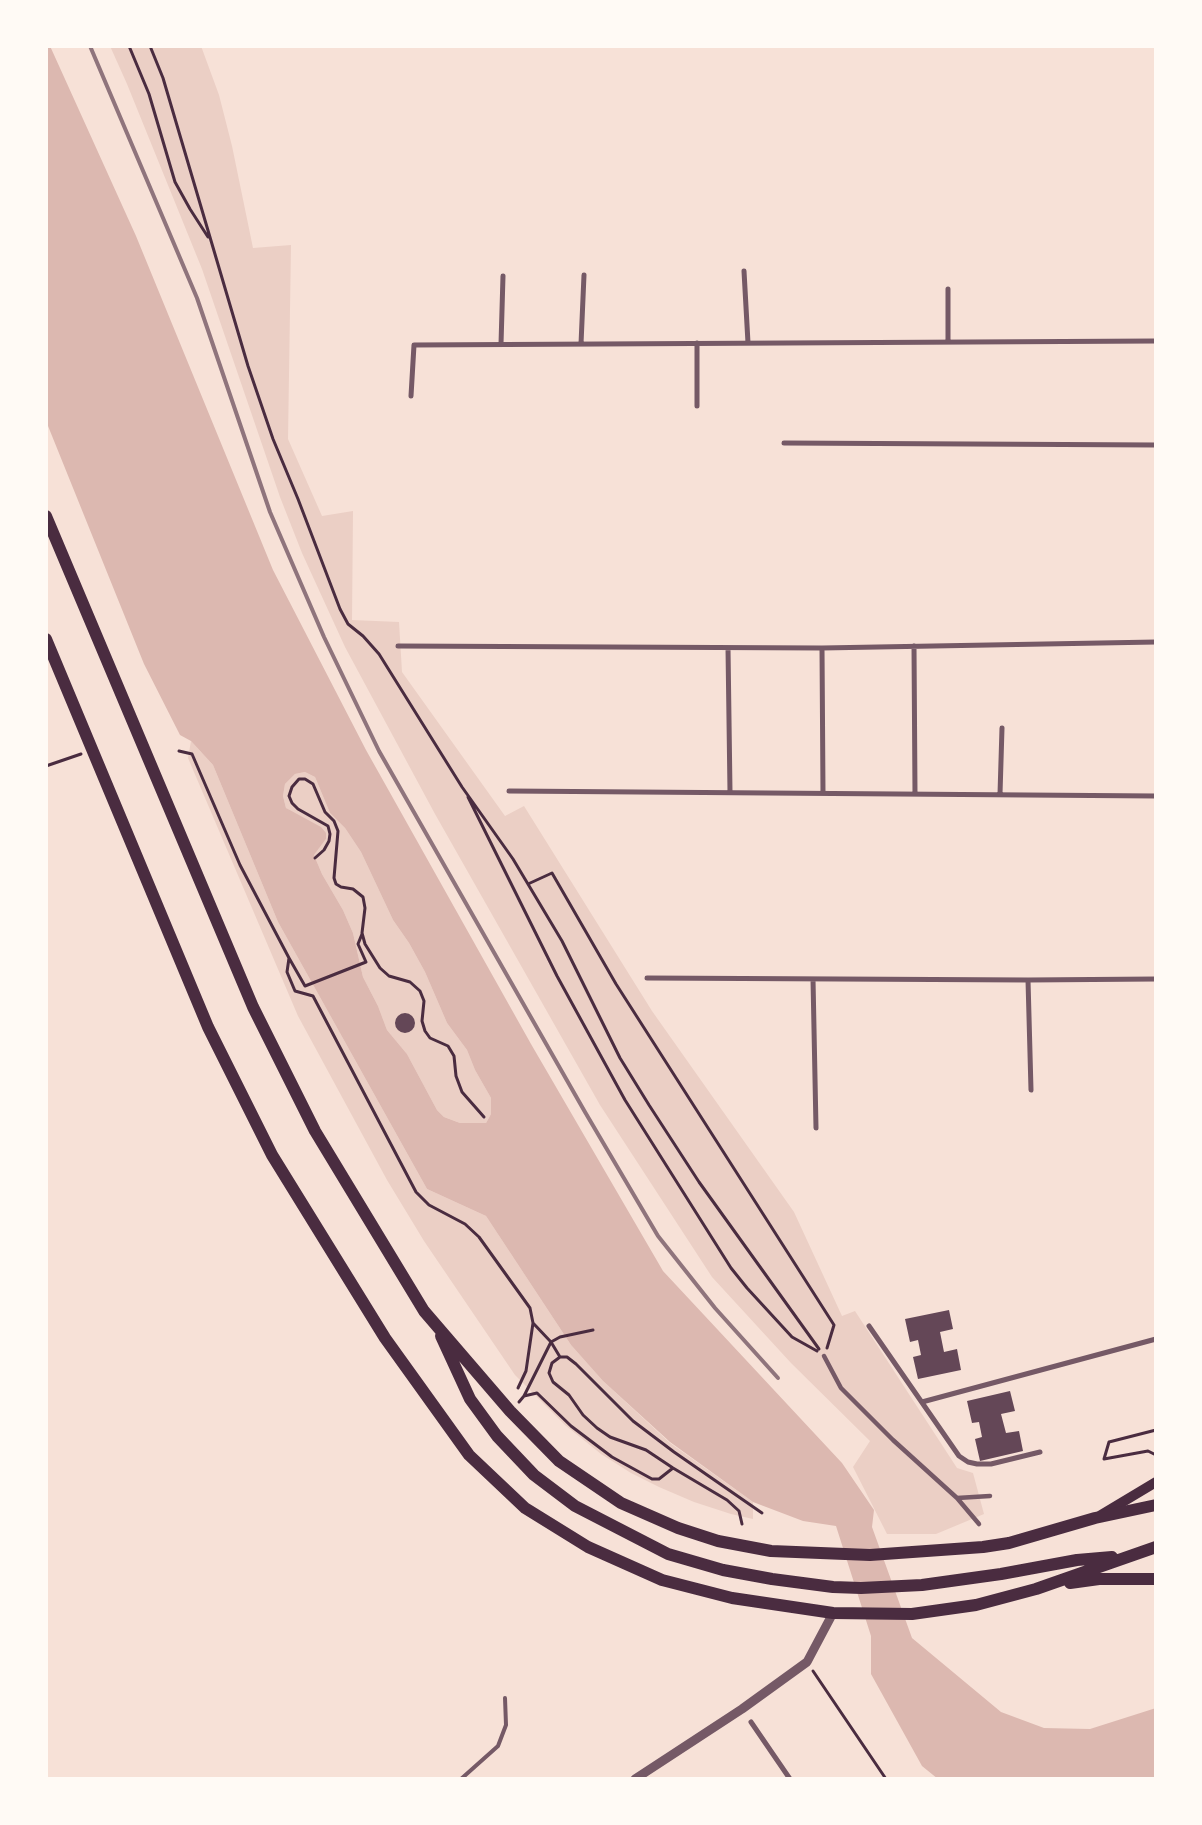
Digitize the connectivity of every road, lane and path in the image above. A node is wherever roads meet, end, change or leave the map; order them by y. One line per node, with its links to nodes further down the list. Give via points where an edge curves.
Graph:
1 (129, 46): 3 (path, via 149,94 175,182)
2 (150, 46): 3 (path, via 163,78)
3 (209, 239): 29 (path, via 273,439 340,609 348,624 379,654)
4 (744, 271): 11 (street)
5 (584, 275): 13 (street)
6 (502, 276): 12 (street)
7 (948, 289): 9 (street)
8 (1156, 341): 9 (street)
9 (948, 342): 11 (street)
10 (696, 343): 11 (street); 13 (street); 15 (street)
11 (748, 343)
12 (500, 344): 13 (street); 14 (street, via 414,345)
13 (582, 344)
14 (411, 396)
15 (697, 406)
16 (784, 444): 17 (street)
17 (1156, 445)
18 (46, 516): 47 (main road, via 253,1007 316,1131 424,1311)
19 (46, 639): 26 (main road)
20 (1156, 642): 22 (street)
21 (398, 646): 23 (street)
22 (914, 646): 24 (street); 33 (street)
23 (728, 648): 24 (street); 31 (street)
24 (822, 648): 32 (street)
25 (1002, 728): 34 (street)
26 (93, 749): 28 (path); 75 (main road, via 208,1027 272,1155 384,1338 469,1455 525,1508 588,1547 629,1566 662,1580 732,1598)
27 (179, 751): 39 (path, via 192,754 240,864)
28 (46, 766)
29 (462, 787): 37 (path); 53 (path, via 557,976 625,1100 731,1268 792,1337)
30 (510, 791): 31 (street)
31 (730, 792): 32 (street)
32 (823, 793): 33 (street)
33 (916, 794): 34 (street)
34 (1000, 794): 35 (street)
35 (1156, 796)
36 (315, 858): 38 (path, via 324,850 330,834 328,826 292,803 292,787 299,779 313,784 325,812 334,821 338,831 334,878 336,884 353,889 363,897)
37 (528, 884): 53 (path, via 562,941 620,1058 649,1105 699,1182); 53 (path, via 552,873 616,984 834,1325)
38 (362, 934): 39 (path, via 358,944 366,962 305,986); 45 (path, via 380,968 389,976 410,982 420,991 424,1000 422,1021 425,1031 430,1038 448,1046 454,1056 462,1092)
39 (290, 958): 48 (path, via 287,972 295,991 313,996 416,1192 429,1205 465,1224 479,1237 530,1308)
40 (647, 978): 41 (street)
41 (813, 978): 43 (street); 46 (street)
42 (1156, 979): 43 (street)
43 (1028, 980): 44 (street)
44 (1031, 1090)
45 (484, 1117)
46 (816, 1128)
47 (433, 1320): 58 (main road); 72 (main road, via 470,1400 497,1436 534,1475 575,1506 668,1554 723,1570 772,1579 868,1588 922,1585 1077,1560)
48 (533, 1323): 52 (path); 55 (path, via 526,1372)
49 (869, 1326): 57 (street)
50 (593, 1330): 52 (path)
51 (1156, 1339): 57 (street)
52 (552, 1342): 54 (path); 56 (path)
53 (824, 1356): 65 (street, via 841,1388)
54 (560, 1357): 62 (path, via 552,1363 549,1373 553,1382 570,1395 583,1415 610,1437 646,1450); 67 (path, via 567,1357 576,1364 633,1421)
55 (518, 1388)
56 (524, 1396): 58 (path); 62 (path, via 537,1393 612,1457 652,1479 659,1479)
57 (922, 1402): 60 (street, via 959,1456 968,1462 991,1464)
58 (510, 1411): 68 (main road, via 560,1461 621,1503 718,1541 772,1551 892,1555 1009,1543)
59 (1156, 1430): 61 (path, via 1109,1442 1104,1459 1148,1451)
60 (1040, 1452)
61 (1156, 1454)
62 (673, 1468): 69 (path, via 727,1500 739,1511)
63 (1156, 1482): 68 (main road)
64 (990, 1496): 65 (street)
65 (957, 1498): 70 (street)
66 (1156, 1505): 68 (main road)
67 (762, 1513)
68 (1095, 1518)
69 (742, 1524)
70 (979, 1524)
71 (1156, 1547): 74 (main road)
72 (1156, 1557)
73 (1156, 1579): 74 (main road, via 1099,1579)
74 (1036, 1589): 75 (main road, via 976,1606 912,1614)
75 (833, 1614): 76 (street)
76 (806, 1662): 80 (street, via 742,1709); 82 (path)
77 (505, 1698): 79 (lane, via 506,1725 498,1746)
78 (751, 1722): 81 (street)
79 (461, 1779)
80 (635, 1779)
81 (790, 1779)
82 (886, 1779)

